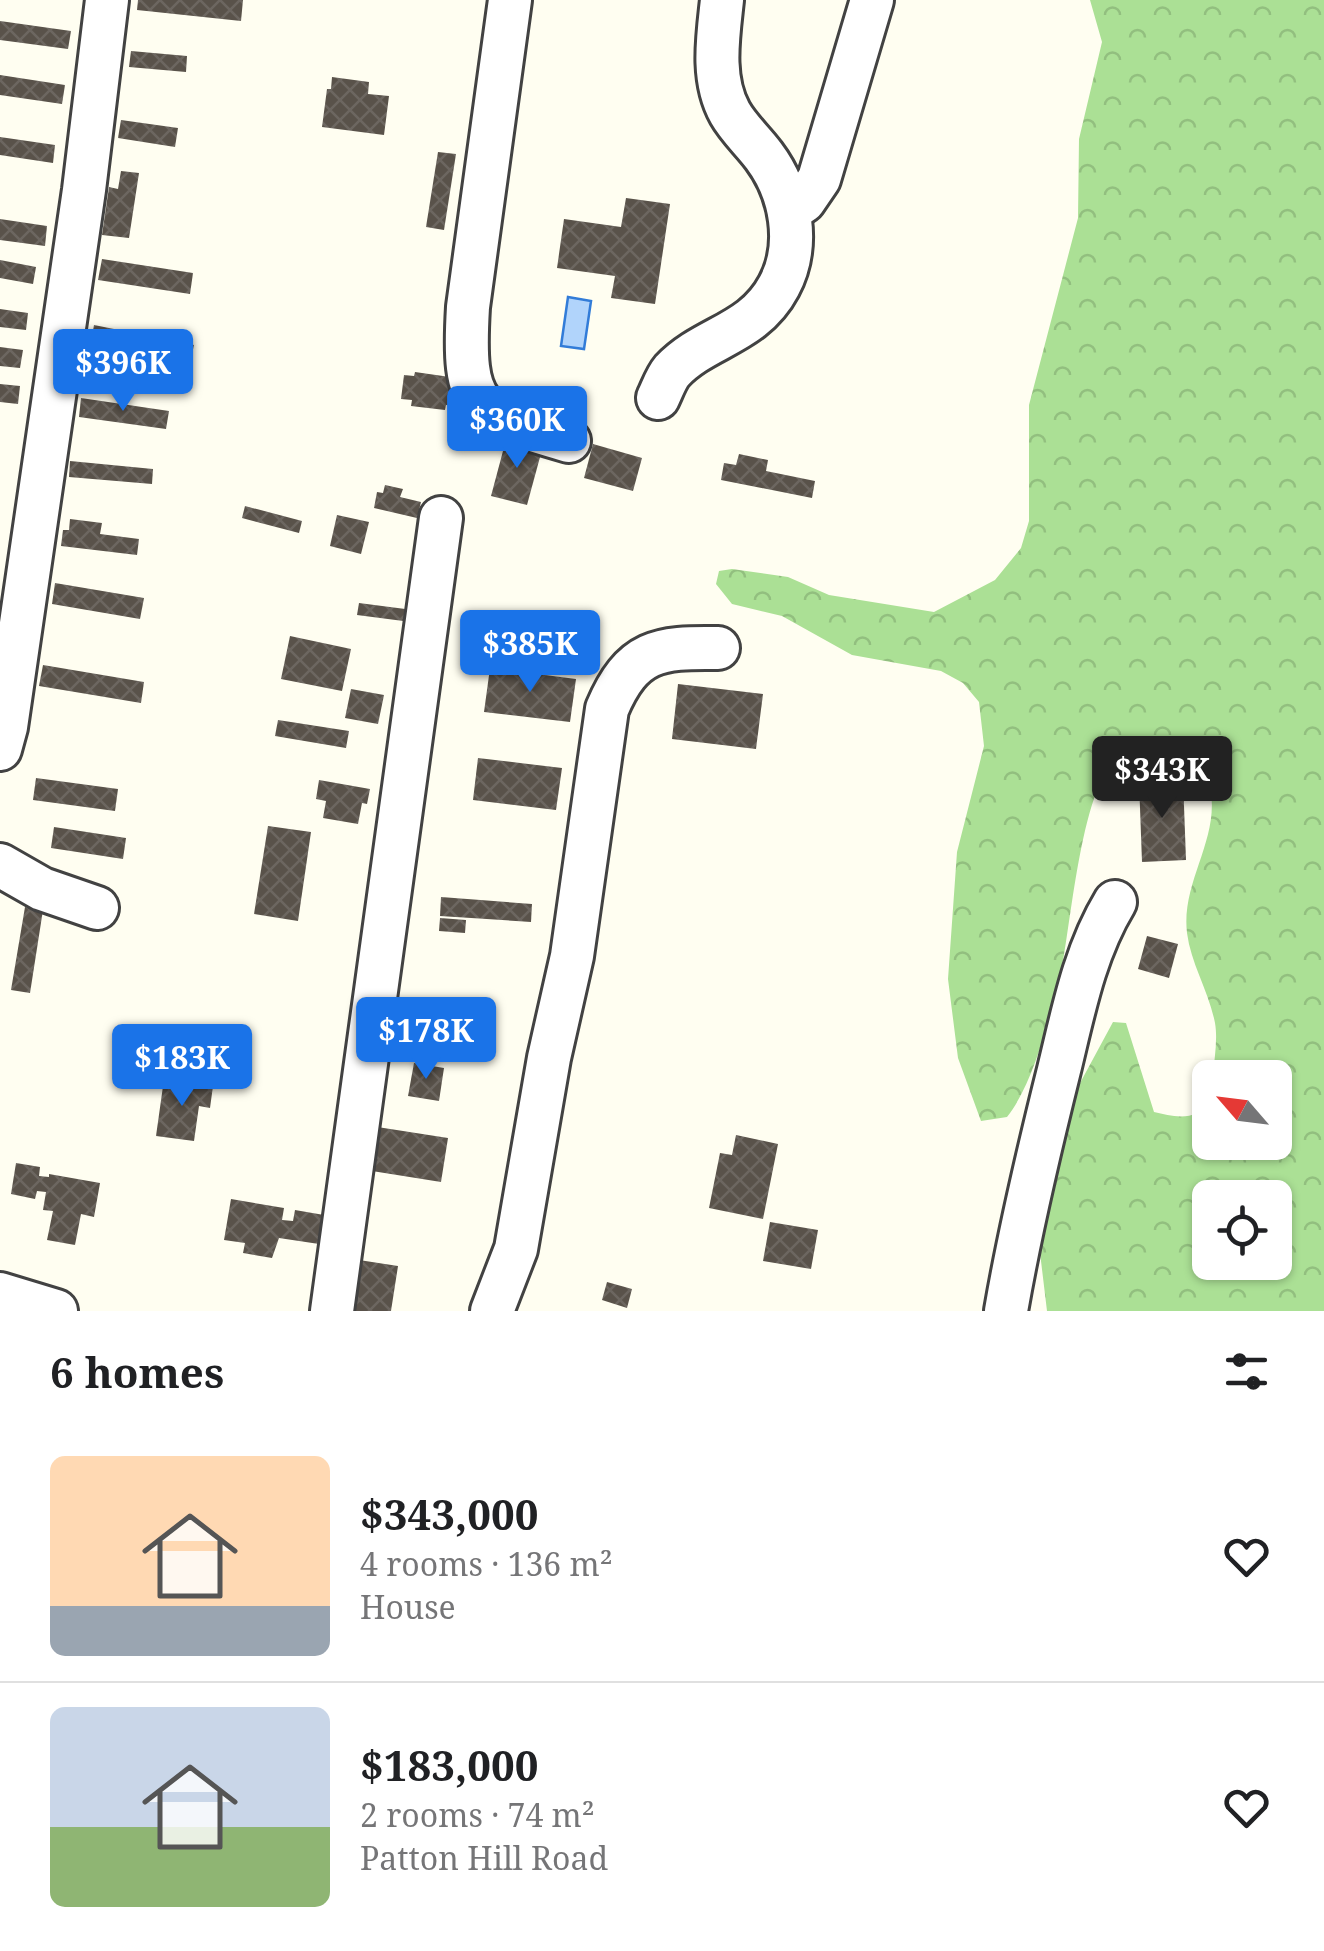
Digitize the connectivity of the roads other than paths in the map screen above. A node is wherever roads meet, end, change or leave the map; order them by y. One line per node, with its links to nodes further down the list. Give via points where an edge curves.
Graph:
1 (107, 0): 10 (street)
2 (510, 0): 7 (street, via 466,348 477,400 492,416)
3 (722, 0): 5 (street, via 716,54 721,87 730,112 780,182)
4 (872, 0): 5 (street, via 819,179)
5 (790, 212): 6 (street, via 781,283 762,312 670,373)
6 (658, 398)
7 (569, 441)
8 (441, 518): 16 (street)
9 (718, 648): 17 (street, via 672,647 641,660 620,680 606,709 572,956 516,1248)
10 (0, 749)
11 (0, 865): 13 (street)
12 (1114, 902): 18 (street, via 1096,934 1071,1021)
13 (97, 908)
14 (0, 1294): 15 (street)
15 (56, 1311)
16 (332, 1311)
17 (492, 1311)
18 (1006, 1311)

